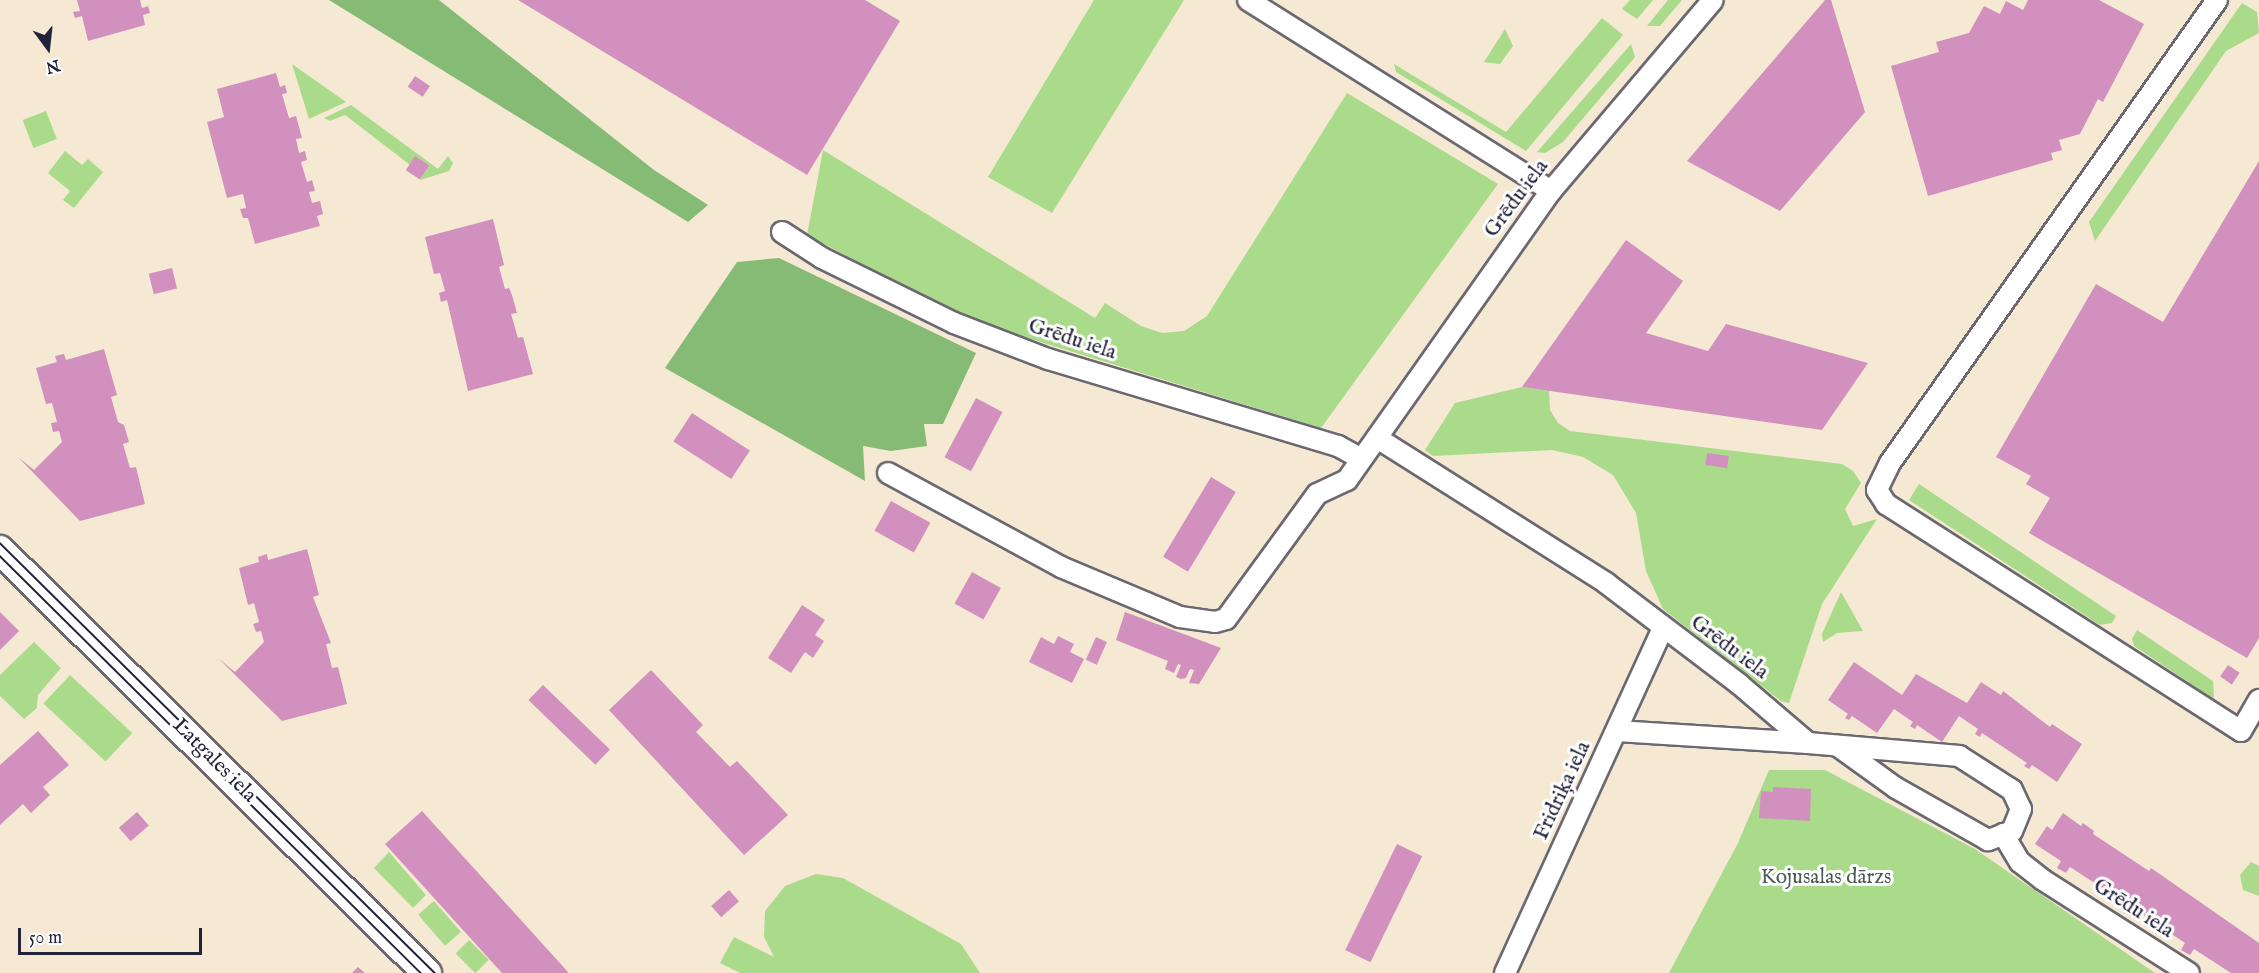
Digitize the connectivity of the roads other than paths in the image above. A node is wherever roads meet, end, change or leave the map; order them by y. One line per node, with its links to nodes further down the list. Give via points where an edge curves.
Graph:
1 (1248, 0): 4 (street)
2 (1713, 0): 4 (street, Grēdu iela)
3 (2217, 0): 11 (street, via 1890,463 1877,490 1886,504 2241,731)
4 (1551, 191): 6 (street, Grēdu iela)
5 (782, 232): 7 (street, Grēdu iela, via 822,258 954,323 1048,359 1338,446)
6 (1377, 438): 7 (street, Grēdu iela); 10 (street, Grēdu iela, via 1606,583)
7 (1361, 459): 8 (street, Grēdu iela, via 1347,480 1317,494 1243,601 1226,619 1215,622 1180,617 1061,567)
8 (888, 473)
9 (0, 550): 16 (street, Latgales iela)
10 (1664, 628): 12 (street, Fridriķa iela); 13 (street, Grēdu iela, via 1739,684)
11 (2259, 700)
12 (1617, 731): 13 (street); 17 (street, Fridriķa iela)
13 (1808, 743): 14 (street)
14 (1838, 746): 15 (street, via 1896,788 1988,840); 15 (street, via 1959,756 2012,790 2021,809 2012,831)
15 (2003, 834): 18 (street, Grēdu iela, via 2020,862 2043,880)
16 (427, 973)
17 (1505, 973)
18 (2189, 973)

